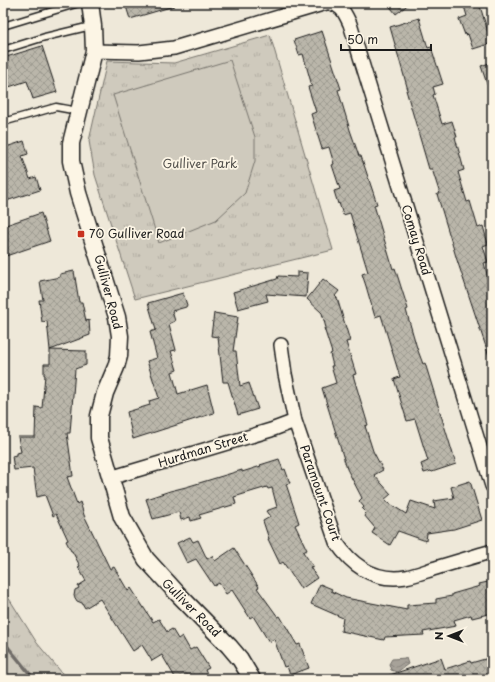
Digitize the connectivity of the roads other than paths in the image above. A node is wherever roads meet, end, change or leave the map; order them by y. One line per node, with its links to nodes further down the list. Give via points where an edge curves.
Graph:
1 (79, 3): 5 (lane)
2 (90, 3): 6 (street, Gulliver Road)
3 (326, 3): 8 (street, via 174,48 139,52)
4 (330, 3): 14 (street, Comay Road, via 343,10 350,24)
5 (3, 26)
6 (93, 26): 7 (lane); 8 (street, Gulliver Road)
7 (3, 50)
8 (94, 51): 9 (street, Gulliver Road)
9 (78, 111): 10 (lane, via 56,108); 13 (street, Gulliver Road, via 70,144 71,161 78,193 117,317 120,336 119,356 99,416 99,438)
10 (3, 122)
11 (281, 345): 12 (street, Paramount Court)
12 (295, 421): 13 (street, Hurdman Street); 15 (street, Paramount Court, via 336,542 344,554 366,570 376,576 407,577)
13 (110, 478): 16 (street, Gulliver Road, via 122,517 146,559 229,646)
14 (492, 486)
15 (492, 551)
16 (252, 679)

